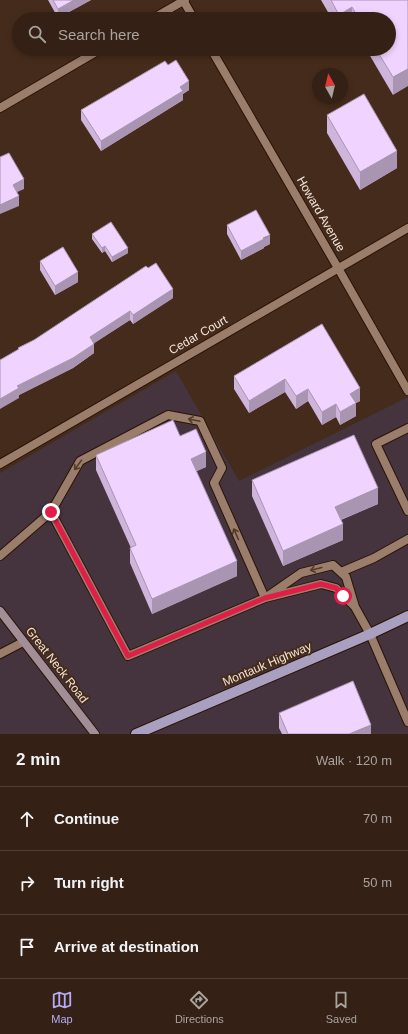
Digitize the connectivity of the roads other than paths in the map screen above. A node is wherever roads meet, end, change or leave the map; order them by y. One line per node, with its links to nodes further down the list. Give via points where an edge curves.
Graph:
1 (184, 0): 2 (street); 3 (street)
2 (164, 12)
3 (190, 12)
4 (89, 56): 6 (street)
5 (215, 56): 8 (street, Howard Avenue)
6 (0, 108)
7 (408, 228): 8 (street, Cedar Court)
8 (338, 268): 9 (street, Howard Avenue); 11 (street, Cedar Court)
9 (408, 391)
10 (408, 428): 12 (street, via 376,444)
11 (0, 464)
12 (408, 511)
13 (51, 512): 15 (street); 17 (street, via 128,656); 17 (street, one-way to 13, via 214,483 222,468 200,421 168,415 80,461)
14 (408, 539): 16 (street, via 374,558)
15 (0, 556)
16 (341, 572): 17 (street, one-way to 17, via 333,565 301,573); 18 (street, via 346,577)
17 (265, 598): 18 (street, via 321,584 336,588)
18 (355, 607): 21 (street)
19 (0, 611): 22 (main road, Great Neck Road)
20 (408, 616): 21 (main road, Montauk Highway)
21 (370, 634): 24 (street); 26 (main road, Montauk Highway)
22 (24, 642): 23 (street); 25 (main road, Great Neck Road)
23 (0, 654)
24 (408, 722)
25 (95, 734)
26 (136, 734)

